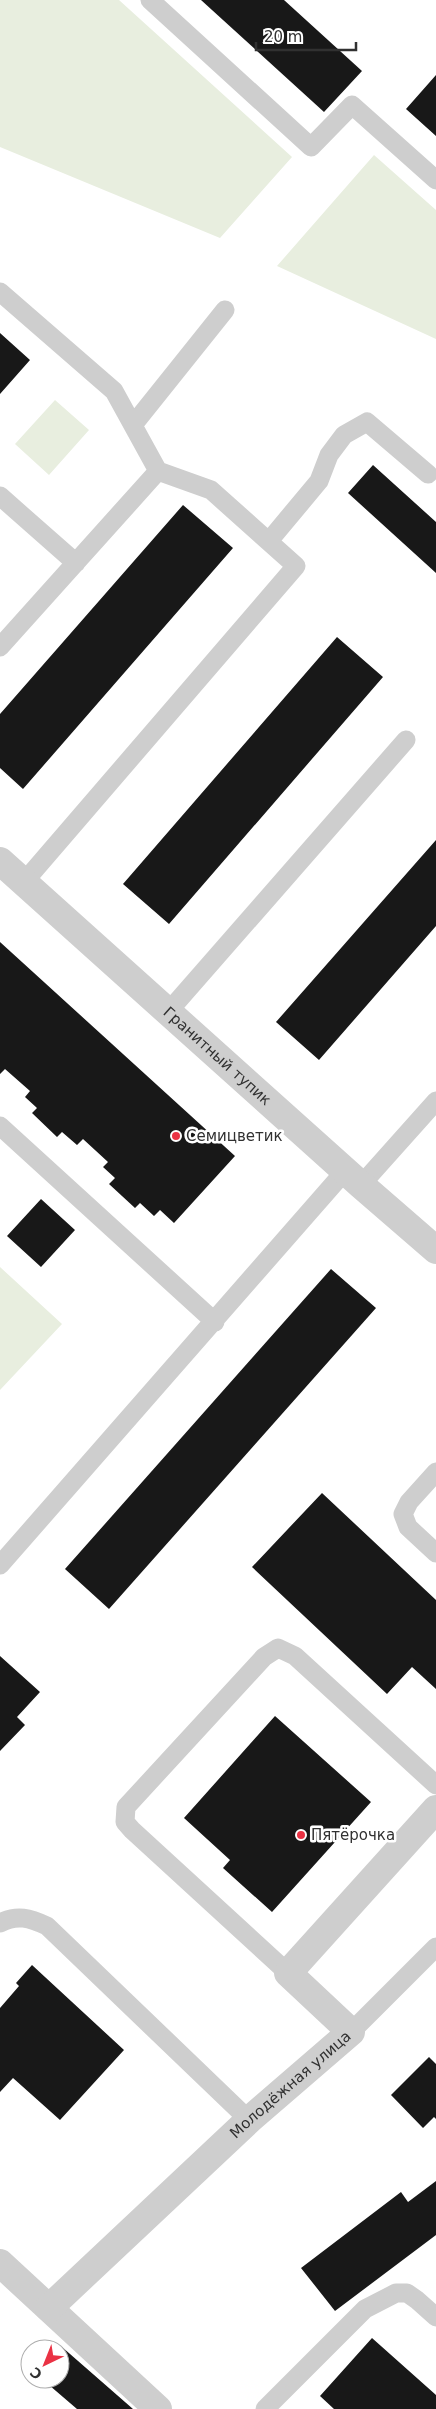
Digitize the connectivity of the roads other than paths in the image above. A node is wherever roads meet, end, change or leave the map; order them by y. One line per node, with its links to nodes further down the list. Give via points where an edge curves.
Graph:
1 (150, 0): 2 (lane, via 311,147 352,105)
2 (436, 180)
3 (0, 292): 5 (lane, via 114,391)
4 (225, 310): 5 (lane)
5 (133, 424): 6 (lane)
6 (158, 471): 9 (lane, via 211,490); 10 (lane)
7 (428, 474): 9 (lane, via 367,422 344,435 329,455 319,480)
8 (0, 496): 10 (lane)
9 (269, 541): 14 (lane, via 296,566)
10 (76, 563): 11 (lane)
11 (0, 647)
12 (406, 740): 15 (lane)
13 (0, 861): 14 (street, Гранитный тупик)
14 (24, 882): 15 (street, Гранитный тупик)
15 (168, 1012): 18 (street, Гранитный тупик)
16 (436, 1101): 18 (lane)
17 (0, 1126): 20 (lane)
18 (353, 1178): 19 (street, Гранитный тупик); 20 (lane)
19 (436, 1250)
20 (215, 1322): 23 (lane)
21 (436, 1472): 22 (lane, via 409,1502 403,1514 408,1527)
22 (436, 1553)
23 (2, 1558)
24 (436, 1785): 28 (lane, via 295,1656 278,1648 264,1657 126,1807 126,1822 132,1830)
25 (436, 1809): 28 (street)
26 (0, 1922): 30 (lane, via 10,1918 28,1918 47,1926)
27 (436, 1947): 29 (lane)
28 (288, 1973): 29 (street, Молодёжная улица)
29 (351, 2032): 30 (street, Молодёжная улица)
30 (249, 2120): 32 (street, Молодёжная улица)
31 (0, 2263): 32 (street)
32 (49, 2308): 34 (street)
33 (436, 2317): 35 (lane, via 406,2294 396,2293 365,2308)
34 (158, 2409)
35 (266, 2409)

